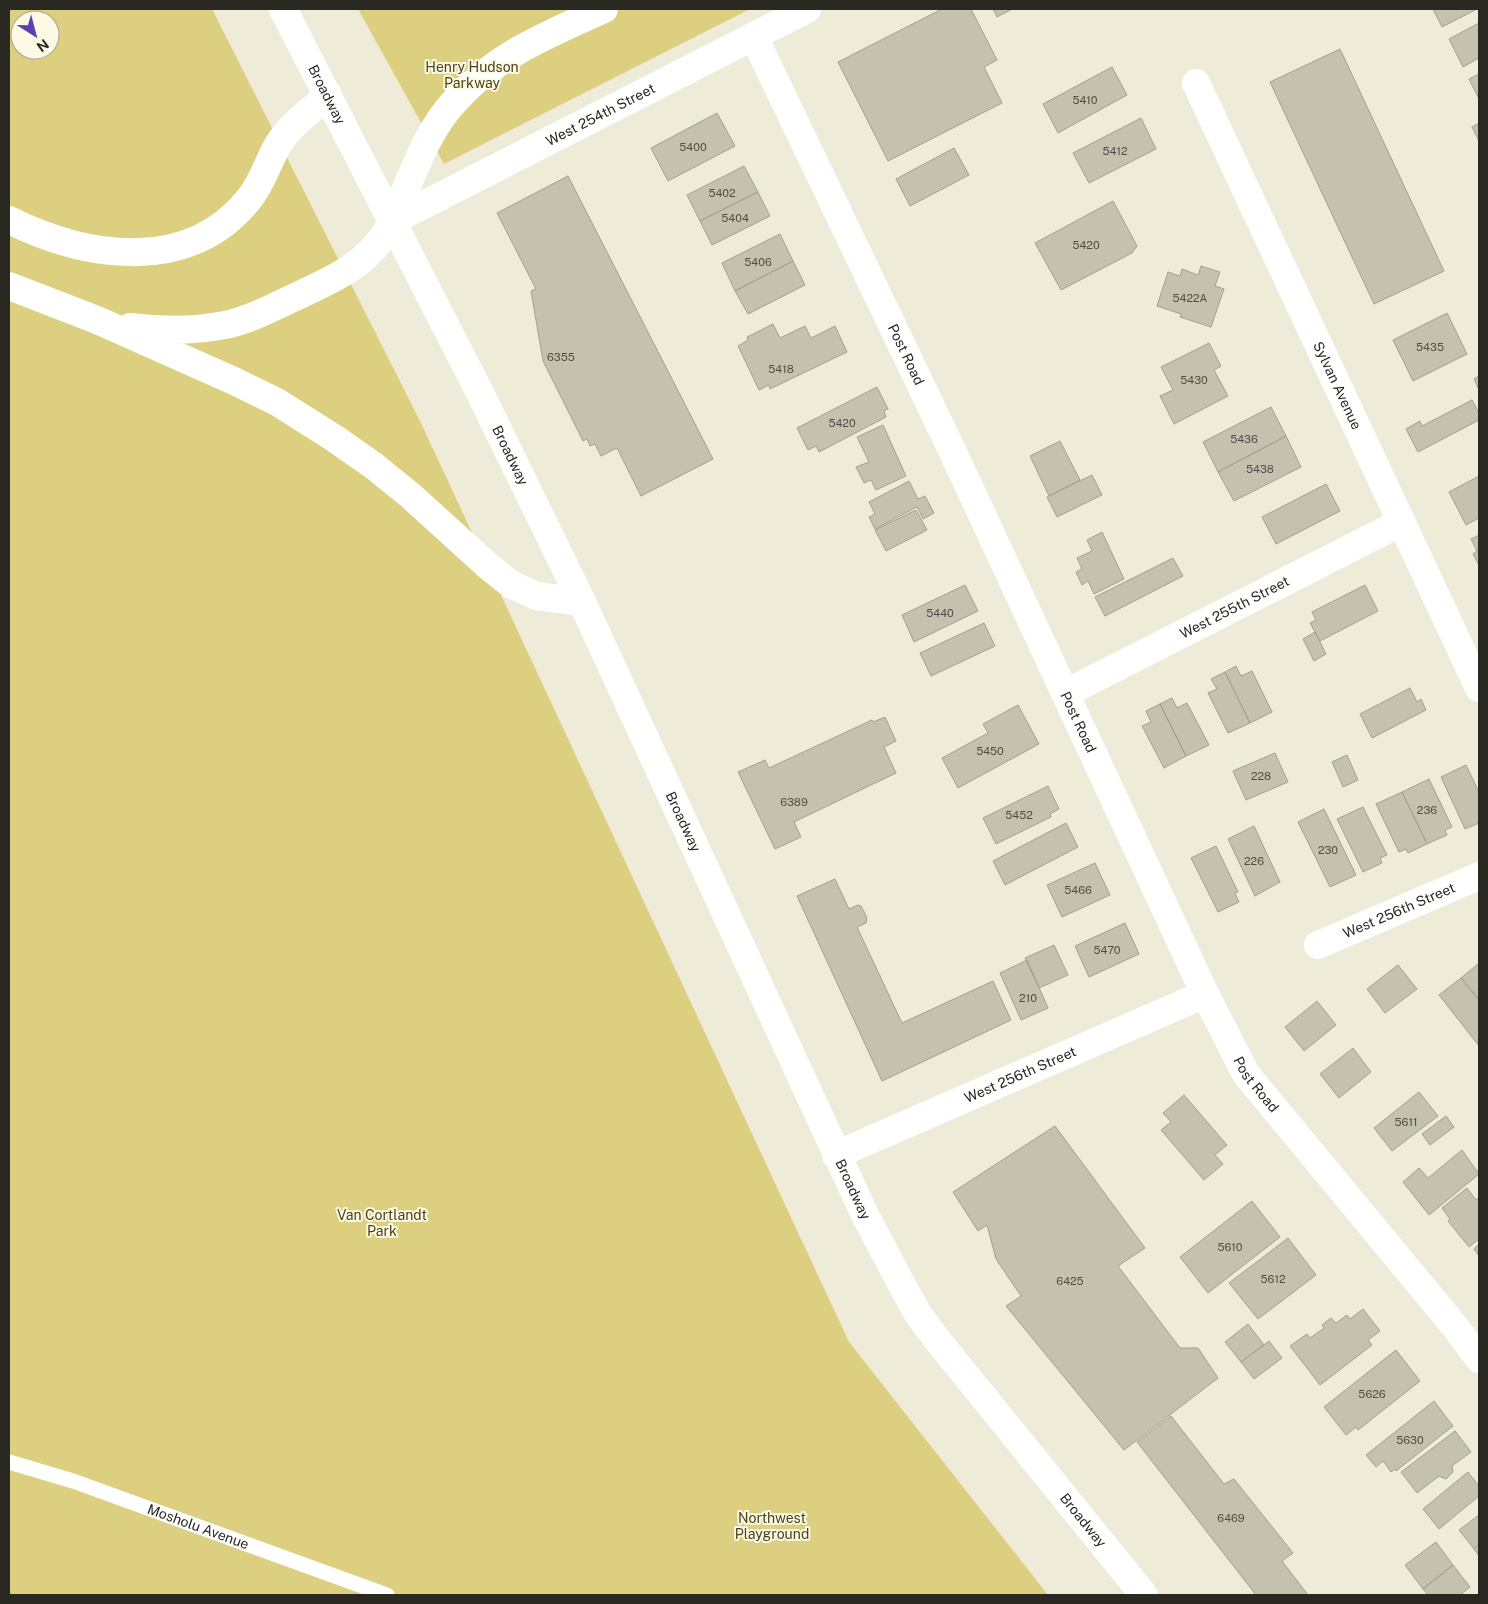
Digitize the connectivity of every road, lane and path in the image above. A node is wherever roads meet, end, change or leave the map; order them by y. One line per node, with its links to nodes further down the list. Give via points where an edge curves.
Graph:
1 (283, 9): 6 (main road, Broadway)
2 (604, 9): 8 (main road, via 519,48 466,89 431,134)
3 (807, 9): 4 (main road, West 254th Street)
4 (754, 36): 8 (main road, West 254th Street); 14 (main road, Post Road)
5 (1196, 83): 11 (main road, Sylvan Avenue)
6 (328, 95): 7 (main road, via 290,129 259,185 241,209 204,237 189,243 158,251 104,250 47,237); 8 (main road, Broadway)
7 (9, 220)
8 (392, 221): 10 (main road, via 371,252 348,270 240,321 208,328 159,330); 12 (main road, Broadway)
9 (9, 286): 10 (main road)
10 (97, 320): 12 (main road, via 234,380 308,421 393,481 500,576 520,589 537,596)
11 (1402, 522): 13 (main road, Sylvan Avenue); 14 (main road, West 255th Street)
12 (582, 602): 18 (main road, Broadway)
13 (1479, 688)
14 (1066, 693): 17 (main road, Post Road)
15 (1479, 876): 16 (main road, West 256th Street)
16 (1318, 945)
17 (1205, 994): 18 (main road, West 256th Street); 19 (main road, Post Road, via 1246,1074)
18 (836, 1155): 23 (main road, Broadway, via 918,1314)
19 (1479, 1359)
20 (9, 1462): 21 (lane, Mosholu Avenue, via 73,1481)
21 (351, 1589): 22 (lane, Mosholu Avenue)
22 (387, 1595)
23 (1144, 1595)

